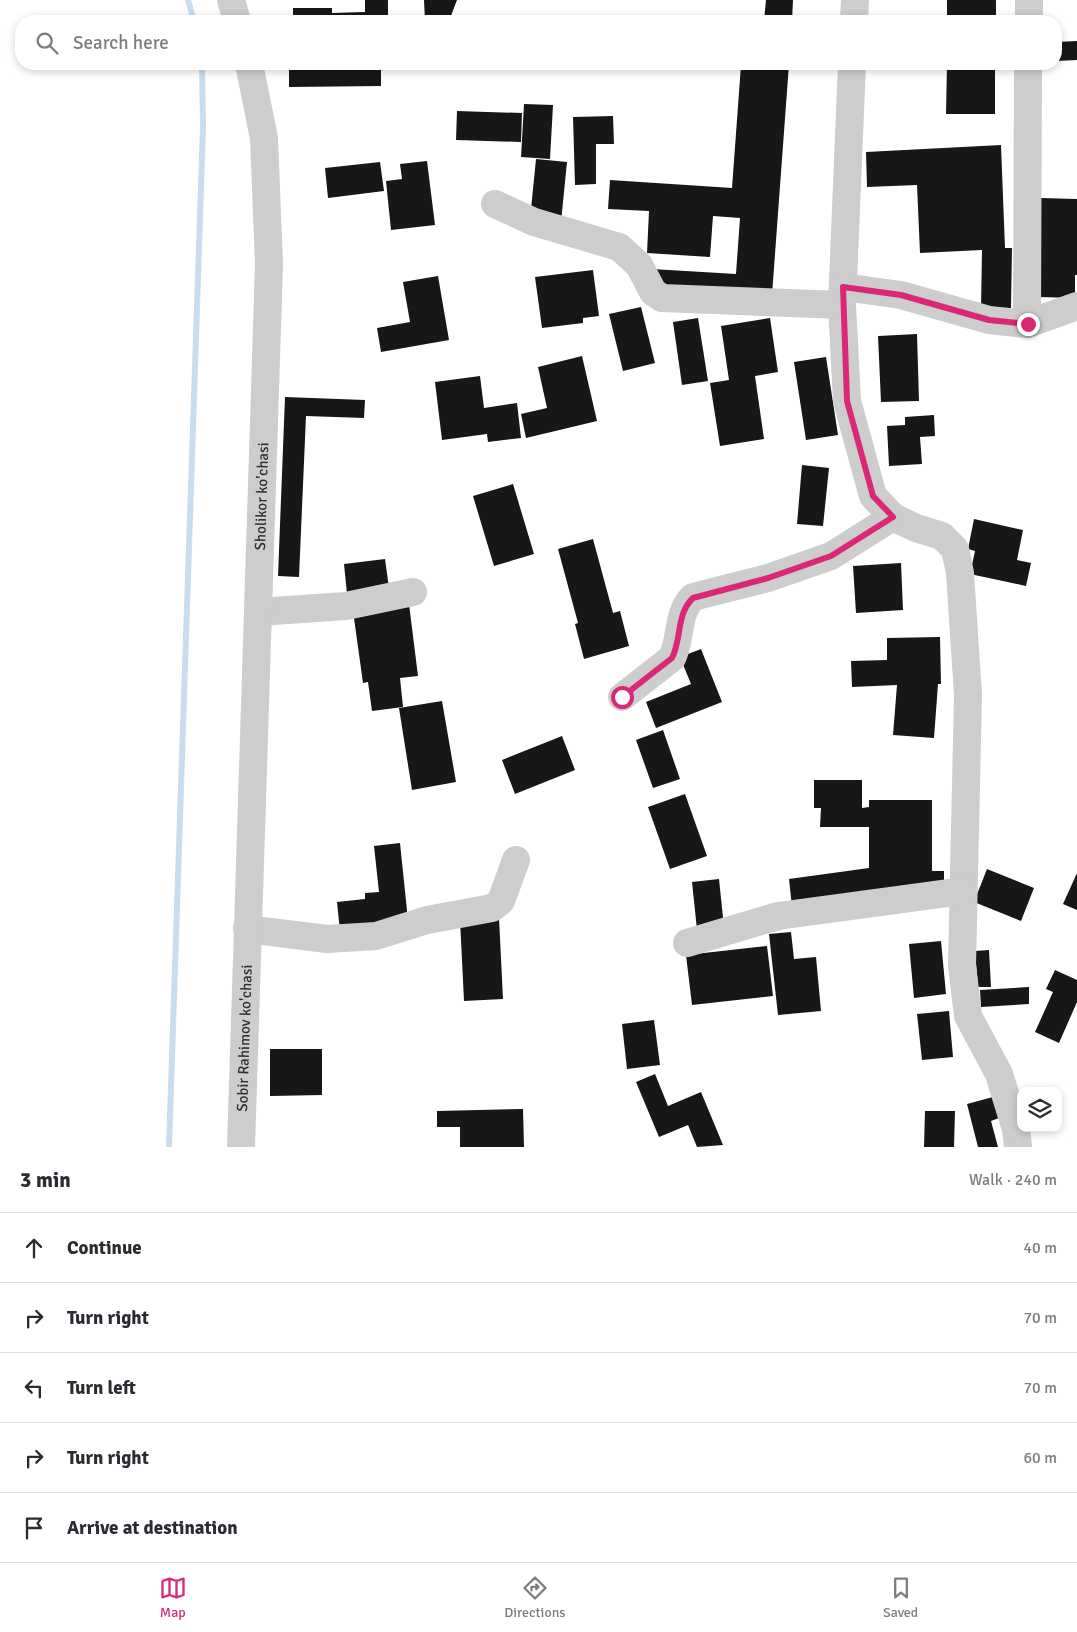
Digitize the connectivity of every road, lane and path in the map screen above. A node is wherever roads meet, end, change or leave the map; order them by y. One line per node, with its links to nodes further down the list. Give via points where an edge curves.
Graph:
1 (231, 0): 4 (street)
2 (855, 0): 5 (street)
3 (1029, 0): 6 (street)
4 (236, 15)
5 (854, 15)
6 (1029, 15)
7 (250, 70): 16 (street, Sholikor ko'chasi, via 264,138 269,255)
8 (852, 70): 11 (street)
9 (1028, 70): 13 (street)
10 (495, 204): 11 (street, via 534,222 619,247 640,266 653,292 662,298)
11 (843, 296): 13 (street, via 901,295 989,320); 14 (street, via 847,401 873,496)
12 (1077, 306): 13 (street)
13 (1028, 324)
14 (893, 517): 17 (street, via 831,556 768,578 693,598 684,606 672,658); 19 (street, via 942,536 955,549 960,573 968,695)
15 (413, 592): 16 (street, via 346,606)
16 (258, 612): 20 (street, Sholikor ko'chasi)
17 (622, 697)
18 (516, 860): 20 (street, via 503,895 492,908 427,920 376,936 327,939)
19 (964, 892): 21 (street, via 778,916); 23 (street, via 962,965 968,1016 999,1074 1016,1128)
20 (247, 929): 22 (street, Sobir Rahimov ko'chasi)
21 (687, 943)
22 (241, 1147)
23 (1018, 1147)

